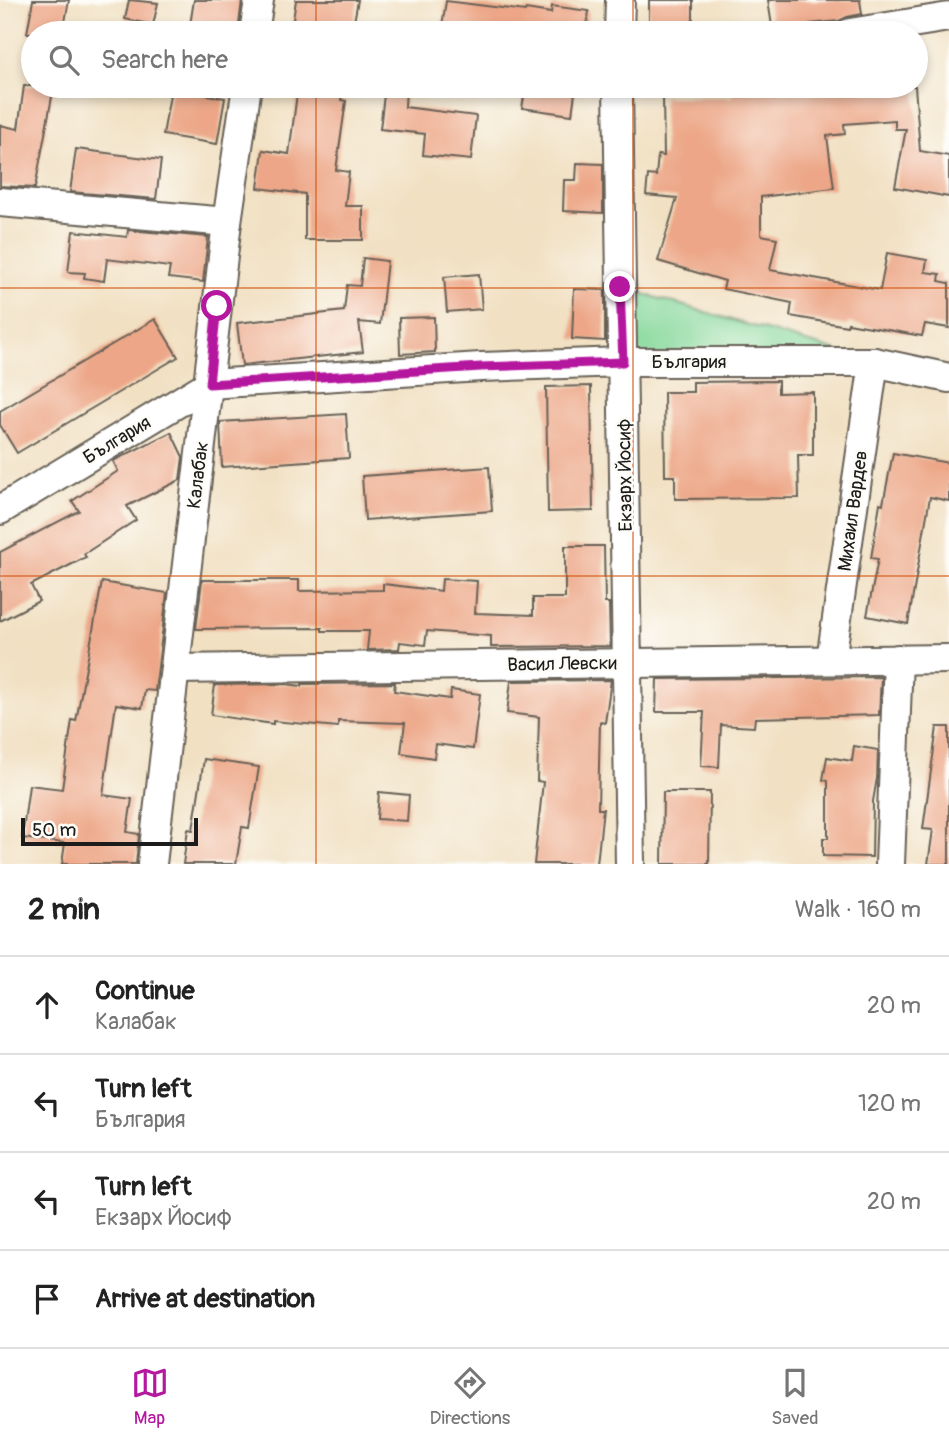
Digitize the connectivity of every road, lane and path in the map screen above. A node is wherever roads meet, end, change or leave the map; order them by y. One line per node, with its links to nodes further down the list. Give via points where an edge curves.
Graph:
1 (259, 0): 4 (street)
2 (620, 0): 5 (street)
3 (949, 17): 6 (street)
4 (256, 21)
5 (619, 21)
6 (924, 21)
7 (245, 98): 10 (street, Калабак)
8 (618, 98): 11 (street, Екзарх Йосиф)
9 (0, 202): 10 (street)
10 (227, 222): 14 (street, Калабак)
11 (623, 362): 12 (street, България); 14 (street, България); 19 (street, Екзарх Йосиф)
12 (874, 362): 13 (street, България); 18 (street, Михаил Вардев)
13 (949, 378)
14 (209, 384): 15 (street, България); 20 (street, Калабак)
15 (0, 510)
16 (898, 659): 17 (street, Васил Левски); 18 (street, Васил Левски); 23 (street)
17 (949, 659)
18 (831, 660): 19 (street, Васил Левски)
19 (629, 663): 20 (street, Васил Левски); 22 (street, Екзарх Йосиф)
20 (176, 669): 21 (street, Калабак)
21 (152, 864)
22 (630, 864)
23 (890, 864)

